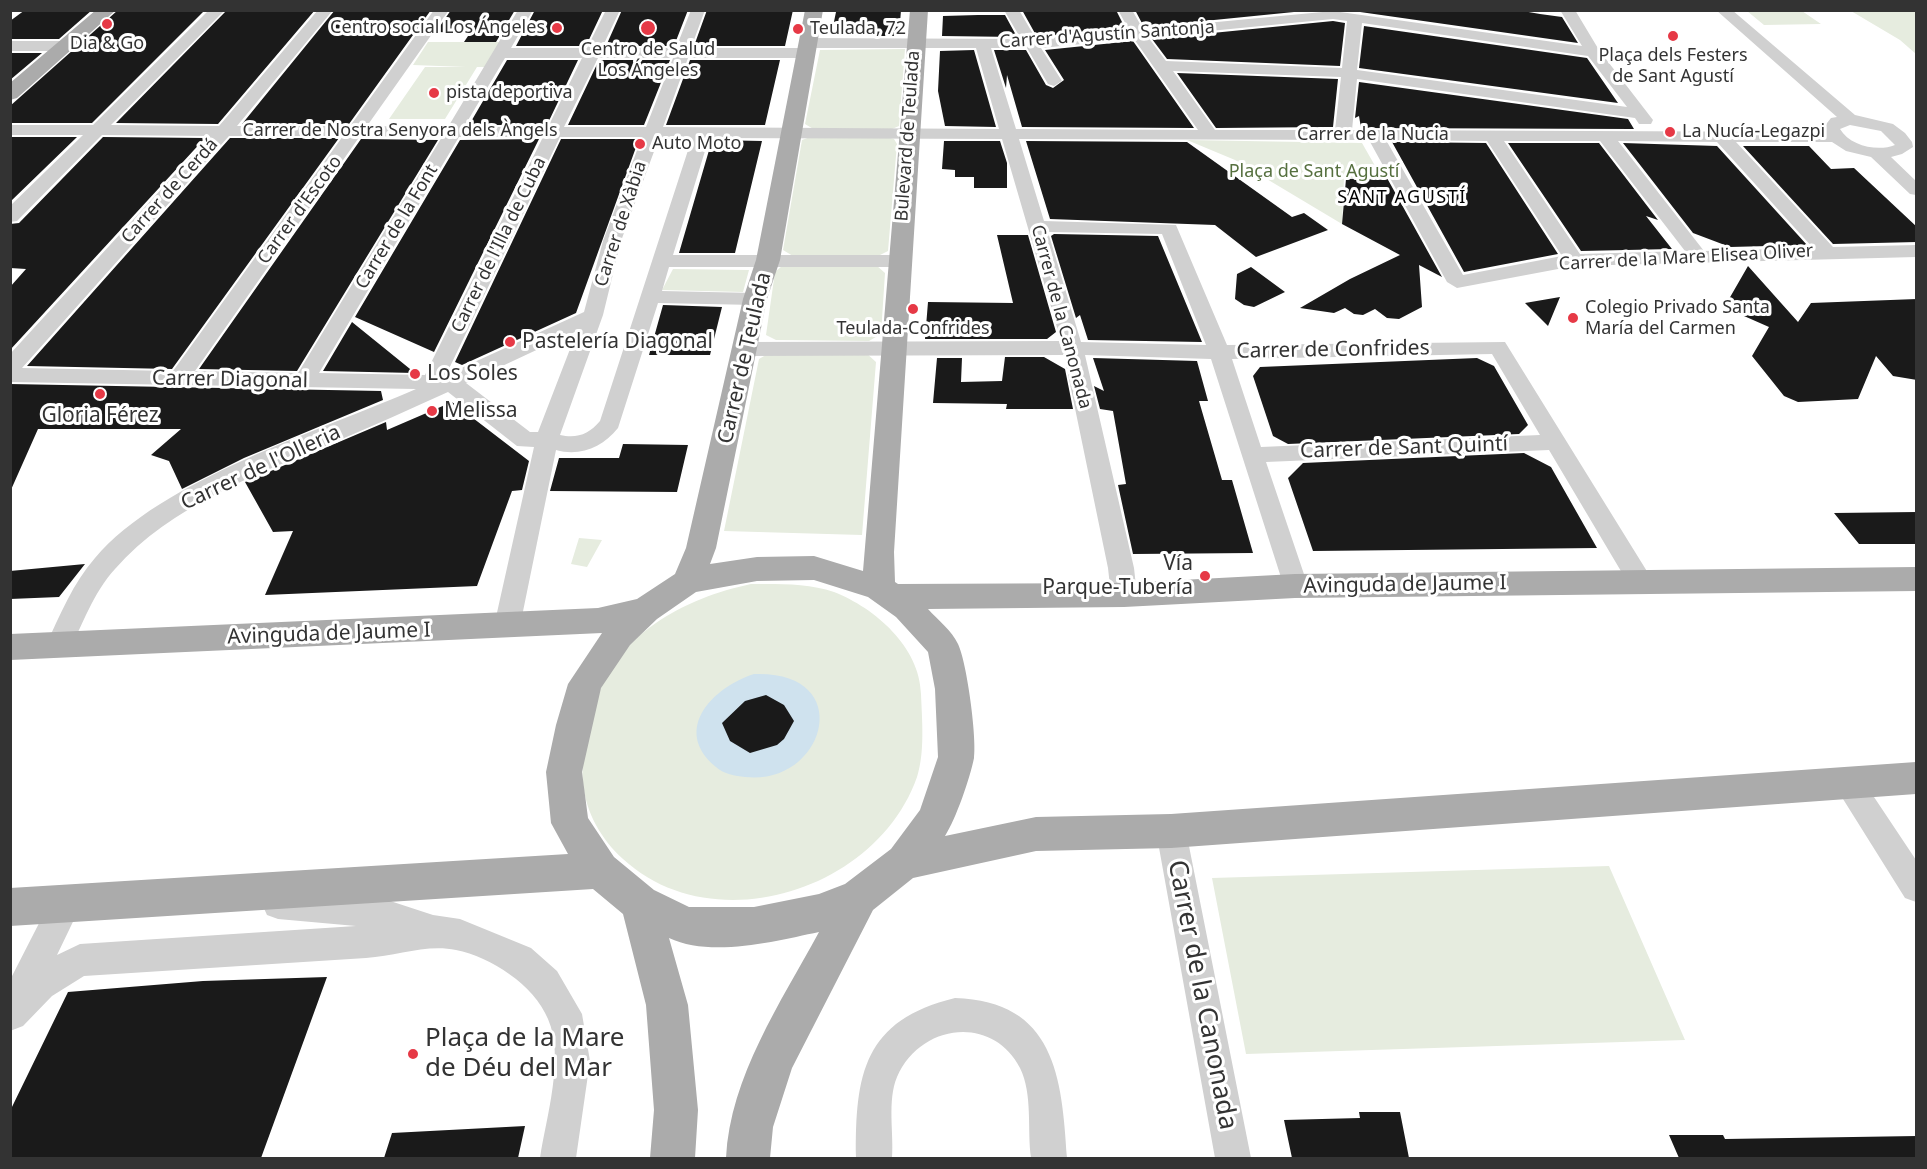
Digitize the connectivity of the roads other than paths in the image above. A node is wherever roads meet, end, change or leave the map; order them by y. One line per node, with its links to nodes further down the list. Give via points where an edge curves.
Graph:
1 (95, 10): 25 (main road)
2 (107, 10): 25 (main road)
3 (218, 10): 40 (street)
4 (326, 10): 41 (street, Carrer de Cerdá)
5 (442, 10): 45 (street, Carrer d'Escoto)
6 (526, 10): 29 (street, Carrer de la Font)
7 (613, 10): 27 (street, Carrer de l'Illa de Cuba)
8 (698, 10): 30 (street, Carrer de Xàbia)
9 (814, 10): 26 (main road, Carrer de Teulada)
10 (919, 10): 21 (main road, Bulevard de Teulada)
11 (1011, 10): 23 (street)
12 (1125, 10): 20 (street)
13 (1234, 10): 19 (street)
14 (1550, 10): 16 (street)
15 (1723, 10): 37 (street)
16 (1568, 12): 28 (street)
17 (1335, 13): 18 (street, Carrer d'Agustín Santonja); 19 (street, Carrer d'Agustín Santonja)
18 (1355, 17): 28 (street, Carrer d'Agustín Santonja, via 1450,26); 32 (street)
19 (1223, 27): 20 (street, Carrer d'Agustín Santonja)
20 (1139, 35): 23 (street, Carrer d'Agustín Santonja); 31 (street)
21 (916, 43): 22 (street, Carrer d'Agustín Santonja); 26 (street, Carrer d'Agustín Santonja); 47 (main road, Bulevard de Teulada)
22 (982, 43): 23 (street, Carrer d'Agustín Santonja); 48 (street, Carrer de la Canonada)
23 (1032, 44): 33 (street)
24 (10, 46): 25 (street)
25 (59, 46): 34 (main road); 35 (main road)
26 (806, 48): 30 (street, Carrer d'Agustín Santonja); 46 (main road, Carrer de Teulada)
27 (594, 52): 29 (street, Carrer d'Agustín Santonja); 30 (street, Carrer d'Agustín Santonja); 39 (street, Carrer de l'Illa de Cuba)
28 (1593, 52): 36 (street)
29 (500, 53): 42 (street, Carrer de la Font)
30 (682, 53): 43 (street, Carrer de Xàbia)
31 (1162, 66): 32 (street); 49 (street)
32 (1348, 73): 36 (street); 50 (street)
33 (1054, 81)
34 (10, 82)
35 (10, 94)
36 (1641, 114): 53 (street)
37 (1850, 120): 56 (street); 57 (street, via 1833,125)
38 (10, 130): 40 (street, Carrer de Nostra Senyora dels Àngels)
39 (555, 130): 42 (street, Carrer de Nostra Senyora dels Àngels); 43 (street, Carrer de Nostra Senyora dels Àngels); 80 (street, Carrer de l'Illa de Cuba)
40 (98, 131): 41 (street, Carrer de Nostra Senyora dels Àngels); 60 (street)
41 (224, 131): 45 (street, Carrer de Nostra Senyora dels Àngels); 76 (street, Carrer de Cerdá)
42 (454, 131): 45 (street, Carrer de Nostra Senyora dels Àngels); 79 (street, Carrer de la Font)
43 (653, 131): 44 (street, Carrer de Nostra Senyora dels Àngels); 71 (street, Carrer de Xàbia, via 612,240)
44 (703, 131): 46 (street, Carrer de Nostra Senyora dels Àngels); 67 (street)
45 (356, 132): 78 (street, Carrer d'Escoto)
46 (790, 132): 47 (street); 65 (main road, Carrer de Teulada)
47 (909, 133): 48 (street, Carrer de la Nucia); 68 (main road, Bulevard de Teulada)
48 (1007, 133): 49 (street, Carrer de la Nucia); 61 (street, Carrer de la Canonada)
49 (1210, 134): 50 (street, Carrer de la Nucia)
50 (1343, 134): 51 (street, Carrer de la Nucia)
51 (1375, 135): 52 (street, Carrer de la Nucia); 66 (street, Carrer de la Mare Elisea Oliver, via 1457,282)
52 (1492, 135): 54 (street, Carrer de la Nucia); 66 (street)
53 (1655, 135): 54 (street, Carrer de la Nucia); 55 (street, Carrer de la Nucia)
54 (1605, 136): 64 (street)
55 (1722, 136): 57 (street, Carrer de la Nucia); 63 (street)
56 (1908, 136): 58 (street, via 1898,151)
57 (1836, 137): 58 (street, via 1852,147)
58 (1875, 152): 59 (street)
59 (1917, 190)
60 (10, 217)
61 (1036, 226): 73 (street, Carrer de la Canonada); 75 (street, via 1169,229)
62 (1917, 250): 63 (street, Carrer de la Mare Elisea Oliver)
63 (1827, 252): 64 (street, Carrer de la Mare Elisea Oliver)
64 (1698, 256): 66 (street, Carrer de la Mare Elisea Oliver)
65 (768, 260): 67 (street); 68 (street); 70 (main road, Carrer de Teulada)
66 (1574, 260)
67 (661, 261): 69 (street)
68 (898, 261): 72 (main road, Bulevard de Teulada)
69 (649, 297): 70 (street); 81 (street, via 610,423 599,437 581,444)
70 (755, 299): 74 (main road, Carrer de Teulada)
71 (593, 315): 80 (street, Carrer Diagonal); 81 (street, Carrer de Xàbia)
72 (893, 348): 73 (street, Carrer de Confrides); 74 (street); 88 (main road, Bulevard de Teulada)
73 (1073, 348): 75 (street, Carrer de Confrides); 89 (street, Carrer de la Canonada)
74 (746, 349): 86 (main road, Carrer de Teulada, via 701,548)
75 (1219, 352): 82 (street, Carrer de Confrides, via 1498,347); 83 (street)
76 (10, 368)
77 (10, 375): 78 (street, Carrer Diagonal)
78 (178, 379): 79 (street, Carrer Diagonal)
79 (304, 381): 80 (street, Carrer Diagonal)
80 (440, 383): 81 (street, via 525,440); 92 (street, Carrer de l'Olleria, via 198,493 141,530 106,562 82,597)
81 (547, 439): 91 (street, Carrer de Xàbia)
82 (1556, 442): 83 (street, Carrer de Sant Quintí); 85 (street, Carrer de Confrides)
83 (1252, 454): 87 (street)
84 (1917, 579): 85 (main road, Avinguda de Jaume I)
85 (1640, 581): 87 (main road, Avinguda de Jaume I)
86 (687, 582): 88 (main road, via 757,569 814,568); 90 (main road)
87 (1295, 586): 89 (main road, Avinguda de Jaume I)
88 (886, 592): 89 (main road, Avinguda de Jaume I); 97 (main road, via 943,647 952,689 956,757 935,819)
89 (1124, 595)
90 (646, 610): 91 (main road, Avinguda de Jaume I, via 598,621); 98 (main road, via 618,636 585,684 564,772 570,823)
91 (507, 626): 92 (main road, Avinguda de Jaume I)
92 (59, 645): 93 (main road, Avinguda de Jaume I)
93 (10, 647)
94 (1917, 778): 95 (main road)
95 (1848, 782): 96 (main road); 99 (street)
96 (1171, 831): 97 (main road, via 1036,834); 112 (street, Carrer de la Canonada)
97 (904, 862): 101 (main road)
98 (600, 870): 100 (main road); 103 (main road)
99 (1917, 887)
100 (176, 896): 102 (main road); 105 (street, via 381,913)
101 (859, 897): 103 (main road, via 819,913 754,926 687,926); 109 (main road, via 773,1060 751,1126)
102 (66, 903): 104 (main road); 106 (street)
103 (640, 903): 108 (main road, via 667,1005 676,1110)
104 (10, 907)
105 (434, 931): 106 (street, via 375,941 80,960 40,984); 107 (street, via 460,935 519,960 545,983 565,1014 573,1061)
106 (11, 1014)
107 (558, 1158)
108 (672, 1158)
109 (748, 1158)
110 (874, 1158): 111 (street, via 880,1073 891,1052 912,1029 944,1016 980,1014 1015,1032 1034,1059 1041,1085)
111 (1049, 1158)
112 (1233, 1158)

